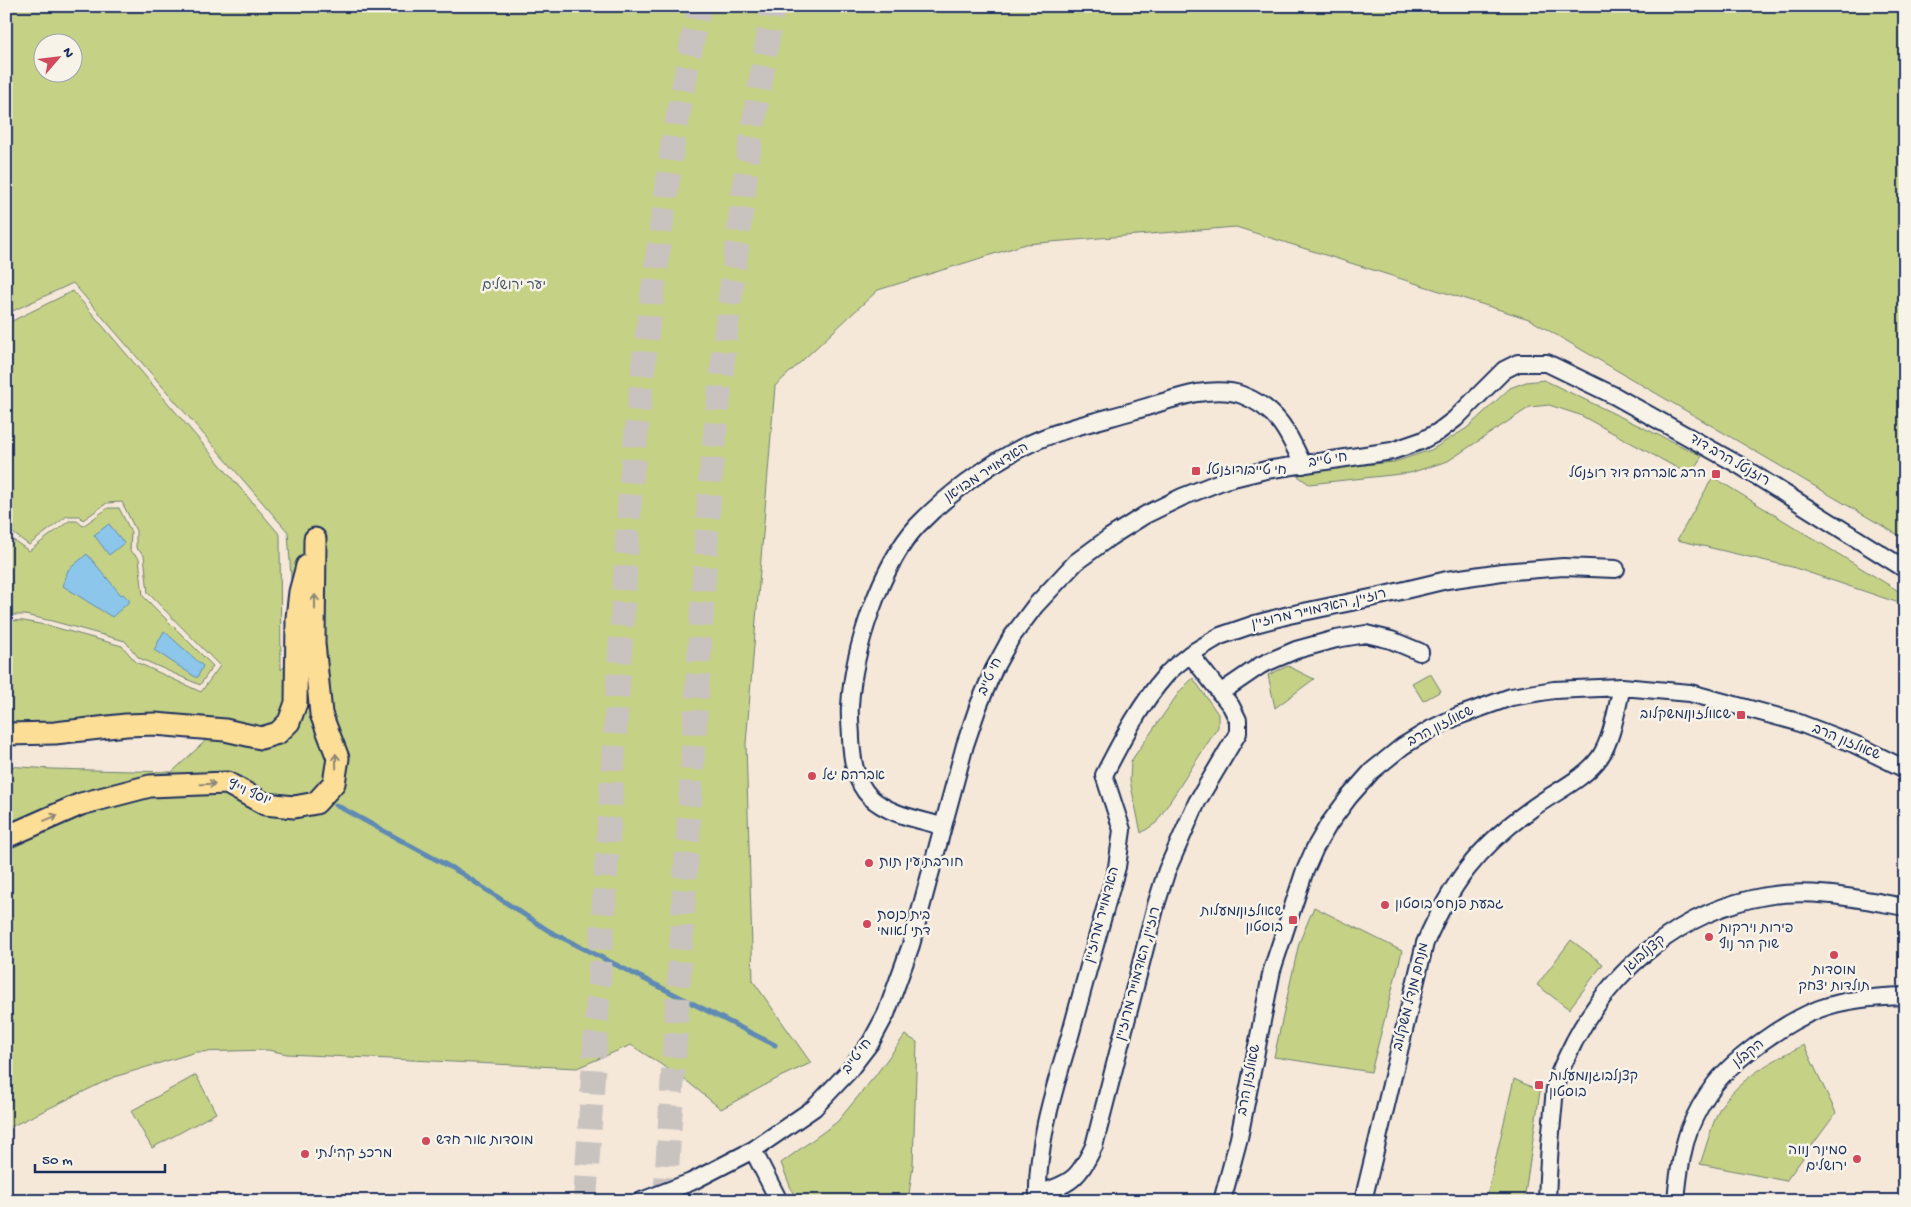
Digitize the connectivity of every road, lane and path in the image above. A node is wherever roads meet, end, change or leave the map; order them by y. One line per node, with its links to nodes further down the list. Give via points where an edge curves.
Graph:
1 (1547, 363): 2 (street, חי טייב, via 1518,363 1504,370 1455,419 1421,442 1392,451); 4 (street, רוזנטל הרב דוד, via 1615,396 1739,465)
2 (1303, 465): 11 (street, חי טייב, via 1225,480 1182,497 1110,537 1076,562 1023,622 994,670 965,745); 11 (street, האדמו"ר מבויאן, via 1289,434 1263,406 1228,392 1198,393 1027,445 963,485 915,528 880,589 864,632 850,706 852,762 869,796 882,806)
3 (1616, 569): 6 (street, רוז'ין, האדמו"ר מרוז'ין, via 1563,567 1447,580 1254,624 1220,636)
4 (1905, 569)
5 (1420, 652): 8 (street, via 1366,634 1336,639 1296,650 1261,665)
6 (1190, 654): 8 (street, רוז'ין, האדמו"ר מרוז'ין); 16 (street, האדמו"ר מרוז'ין, via 1167,673 1151,694 1104,775 1122,830 1117,867 1044,1134 1038,1168)
7 (1622, 687): 10 (street, שאולזון הרב, via 1690,694 1794,721 1854,744); 19 (street, שאולזון הרב, via 1554,690 1510,697 1479,707 1403,746 1372,771 1349,797 1315,848 1272,970 1239,1138); 20 (street, מנחם מנדל משקלוב, via 1608,740 1600,757 1587,771 1497,835 1454,885 1437,915 1425,943)
8 (1220, 693): 16 (street, רוז'ין, האדמו"ר מרוז'ין, via 1238,720 1238,733 1197,802 1167,870 1094,1146 1076,1176)
9 (6, 734): 12 (main road, יוסף וייץ, one-way to 9, via 82,804 150,786 227,783 265,804 294,807 316,803 334,783 338,758 321,714 314,643 315,539 300,592 296,703 289,722 278,734 250,737 225,730 155,724)
10 (1905, 770)
11 (942, 826): 15 (street, חי טייב, via 911,945 886,1014 871,1042 814,1108)
12 (6, 837)
13 (1905, 907): 21 (street, קצנלבוגן, via 1796,893 1766,896 1709,913 1647,950 1624,972 1586,1020 1556,1083)
14 (1905, 996): 22 (street, הקבלן, via 1850,1000 1819,1009 1792,1022 1736,1062 1715,1084 1689,1130 1680,1165)
15 (753, 1150): 17 (street, חי טייב, via 691,1182); 18 (street)
16 (1038, 1198)
17 (641, 1201)
18 (779, 1201)
19 (1222, 1201)
20 (1362, 1201)
21 (1547, 1201)
22 (1676, 1201)

